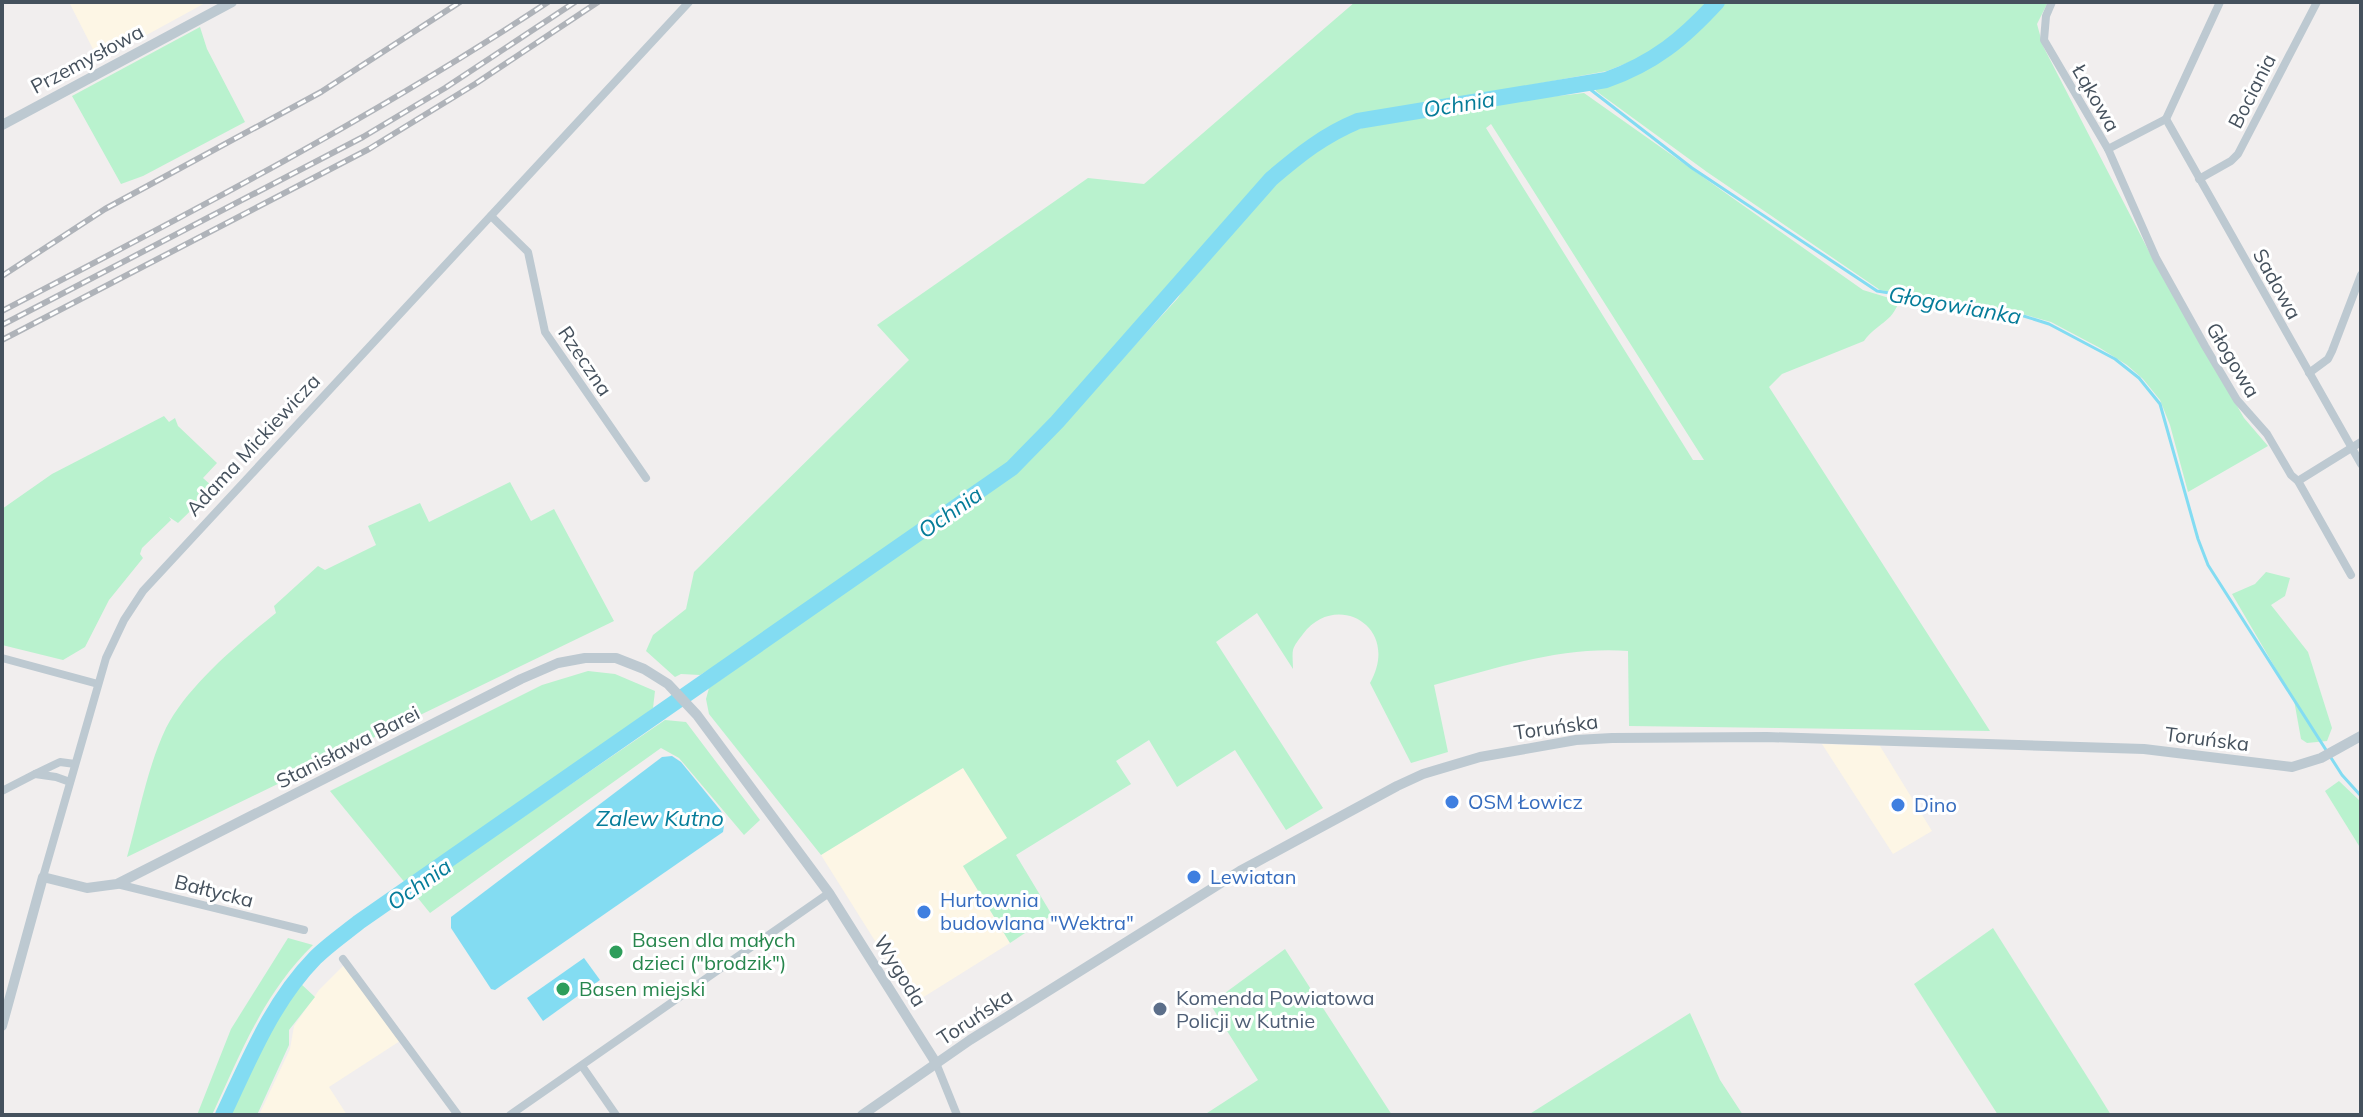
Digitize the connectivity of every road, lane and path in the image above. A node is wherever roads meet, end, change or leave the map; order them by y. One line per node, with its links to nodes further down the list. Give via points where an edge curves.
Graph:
1 (232, 2): 7 (street, Przemysłowa)
2 (689, 2): 10 (street, Adama Mickiewicza)
3 (2052, 2): 8 (street, Łąkowa, via 2044,40)
4 (2220, 2): 6 (street)
5 (2317, 2): 9 (street, Bociania, via 2238,154)
6 (2166, 119): 8 (street, Łąkowa); 9 (street, Sadowa)
7 (2, 125)
8 (2108, 149): 17 (street, Głogowa, via 2156,258 2205,346 2237,400)
9 (2199, 179): 12 (street, Sadowa)
10 (491, 216): 16 (street, Rzeczna, via 528,252 545,332); 20 (street, Adama Mickiewicza, via 143,591 110,647)
11 (2361, 275): 12 (street, via 2328,359)
12 (2309, 373): 14 (street, Sadowa)
13 (2361, 442): 14 (street)
14 (2352, 448): 15 (street, Sadowa); 17 (street)
15 (2361, 464)
16 (646, 478)
17 (2298, 481): 18 (street, Głogowa)
18 (2351, 575)
19 (2, 658): 20 (street)
20 (98, 684): 22 (street, Adama Mickiewicza)
21 (2361, 736): 33 (street, Toruńska, via 2292,767 2155,750 1767,737 1600,738 1480,757 1409,780 1240,871)
22 (75, 764): 23 (street, via 60,762); 24 (street, Adama Mickiewicza)
23 (35, 774): 24 (street); 25 (street)
24 (70, 782): 26 (street, Adama Mickiewicza)
25 (2, 791)
26 (43, 877): 27 (street, Stanisława Barei, via 87,888); 31 (street, Adama Mickiewicza)
27 (117, 884): 28 (street, Stanisława Barei, via 558,663 616,658 668,684 697,715); 29 (street, Bałtycka)
28 (829, 893): 33 (street, Wygoda); 34 (street)
29 (304, 930)
30 (343, 959): 35 (street)
31 (4, 1011): 32 (street, Adama Mickiewicza)
32 (2, 1026)
33 (936, 1063): 38 (street, Toruńska); 39 (street, Wygoda)
34 (582, 1066): 36 (street); 37 (street)
35 (458, 1115)
36 (510, 1115)
37 (616, 1115)
38 (862, 1115)
39 (957, 1115)

